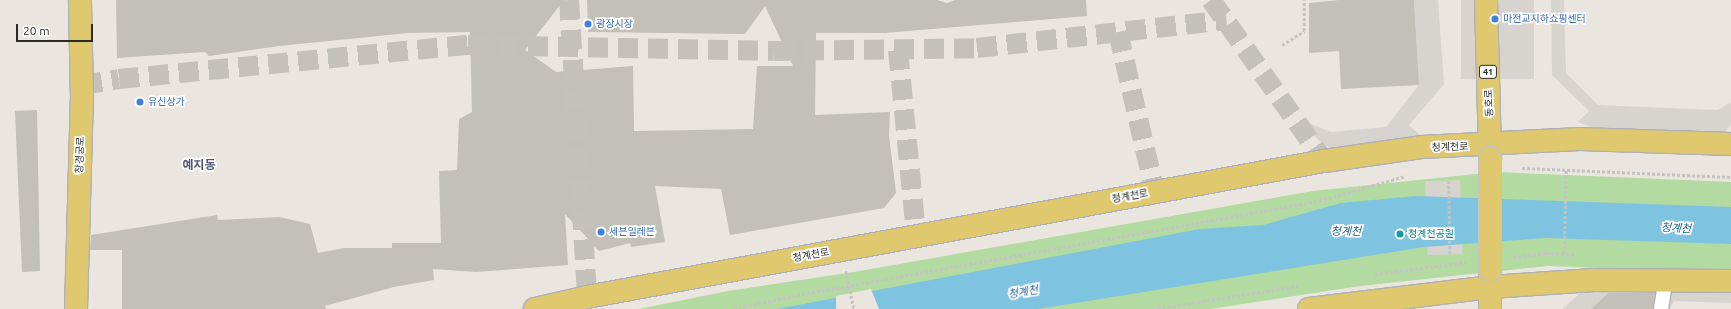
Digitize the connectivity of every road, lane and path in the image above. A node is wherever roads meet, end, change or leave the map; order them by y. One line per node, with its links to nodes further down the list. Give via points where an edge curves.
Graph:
1 (80, 0): 18 (main road, 창경궁로, via 82,99)
2 (1304, 0): 4 (path, via 1304,31)
3 (1486, 0): 6 (main road, 동호로 / 41)
4 (1282, 45)
5 (1731, 144): 6 (main road, 청계천로, via 1580,140)
6 (1490, 151): 15 (main road, 41, bridge); 19 (main road, 청계천로, via 1421,148 1324,161)
7 (1519, 168): 8 (path)
8 (1566, 170): 10 (path); 13 (path)
9 (1410, 174): 20 (path, via 1319,201 797,295)
10 (1731, 177)
11 (1449, 181): 12 (path)
12 (1450, 254)
13 (1564, 254)
14 (846, 270): 21 (path, bridge)
15 (1490, 278): 16 (main road); 22 (main road); 23 (main road, 41)
16 (1666, 280): 17 (main road); 24 (lane)
17 (1731, 281)
18 (76, 309)
19 (535, 309)
20 (734, 309)
21 (854, 309)
22 (1310, 309)
23 (1490, 309)
24 (1661, 309)

